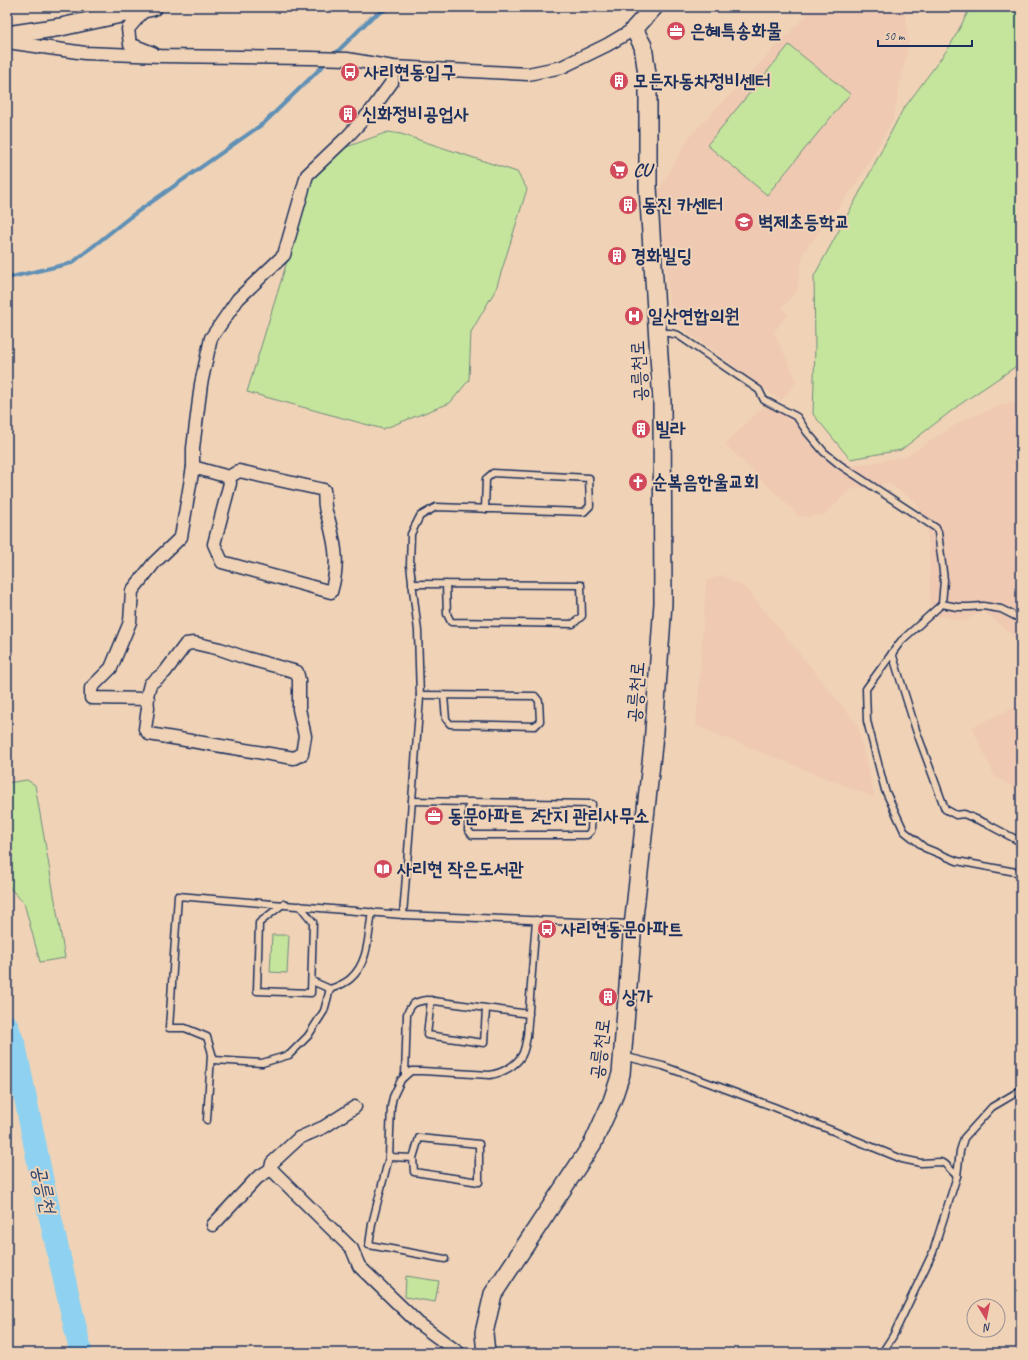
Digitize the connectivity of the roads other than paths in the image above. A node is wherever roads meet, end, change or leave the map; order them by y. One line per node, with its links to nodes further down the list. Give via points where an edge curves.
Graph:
1 (654, 7): 3 (street)
2 (149, 8): 4 (street, via 61,27); 6 (street, via 128,29 130,44)
3 (634, 28): 7 (street, via 607,45 562,67 528,74); 8 (street, 공릉천로, via 643,46 648,81 648,187)
4 (7, 35)
5 (7, 42): 6 (street, via 85,53)
6 (161, 56): 7 (street, via 347,59)
7 (393, 67): 9 (street, via 392,82 371,111 307,175 284,255 238,299 211,338 200,384)
8 (658, 334): 14 (lane, via 678,335 742,378 759,390 764,400 797,417 824,452 840,465 936,528 944,580); 29 (street, 공릉천로, via 662,402 663,603 653,745)
9 (193, 467): 10 (street); 19 (street, via 181,537 154,563 132,592 130,622 111,668 91,688 91,698)
10 (229, 477): 10 (street, via 230,483 214,544 222,562 331,592 337,562 324,507 324,490 239,471)
11 (485, 509): 11 (lane, via 584,512 590,506 589,478 493,473 486,478); 12 (lane, via 436,507 420,516 411,534)
12 (412, 584): 13 (lane); 17 (lane, via 418,631)
13 (446, 584): 13 (lane, via 581,585 582,616 573,624 451,622)
14 (942, 604): 15 (lane, via 1001,609); 16 (lane, via 901,641)
15 (1021, 619)
16 (892, 653): 22 (lane, via 916,730 945,809 956,815 964,814 985,823); 23 (lane, via 866,689 867,721 885,790 904,830 924,848 957,861)
17 (420, 695): 18 (lane); 20 (lane)
18 (444, 696): 18 (lane, via 535,696 539,701 540,721 535,726 450,724 446,720)
19 (148, 698): 19 (street, via 145,729 149,734 294,758 302,754 305,736 299,709 297,672 220,648 186,644 165,672 150,684)
20 (412, 801): 21 (lane); 27 (lane)
21 (469, 802): 21 (lane, via 592,804 592,832 587,835 472,835 468,830)
22 (1021, 842)
23 (1021, 872)
24 (283, 904): 25 (lane); 30 (lane, via 259,923 257,991 311,993); 35 (lane, via 178,896 169,1028 185,1028 207,1037)
25 (300, 906): 26 (lane); 30 (lane, via 313,922)
26 (372, 912): 27 (lane); 31 (lane, via 366,954 359,970)
27 (404, 915): 28 (lane)
28 (536, 920): 29 (lane); 34 (lane)
29 (633, 924): 36 (street, 공릉천로)
30 (312, 981): 31 (lane)
31 (330, 990): 35 (lane, via 324,1011 308,1036 289,1055 262,1063 214,1060)
32 (430, 1000): 33 (lane); 33 (lane, via 427,1035 484,1043); 37 (lane, via 415,1002 407,1014)
33 (486, 1009): 34 (lane)
34 (529, 1014): 37 (lane, via 528,1036 523,1054 518,1061 500,1073 490,1075 411,1071)
35 (211, 1052): 40 (lane)
36 (622, 1055): 44 (lane, via 663,1066 759,1101 902,1159 921,1163 940,1162); 48 (street, 공릉천로, via 621,1074 593,1143 494,1294 484,1333)
37 (405, 1076): 41 (lane, via 397,1088 391,1107)
38 (1021, 1090): 44 (lane, via 992,1107 964,1138)
39 (355, 1107): 43 (street, via 324,1127 299,1138 272,1163)
40 (207, 1120)
41 (390, 1157): 42 (lane); 46 (lane, via 372,1224 370,1245)
42 (413, 1158): 42 (lane, via 414,1172 479,1182 479,1144 419,1138)
43 (271, 1169): 45 (street, via 256,1178); 47 (street, via 352,1249 359,1266 418,1323)
44 (957, 1176): 49 (lane, via 933,1252 893,1336)
45 (213, 1225)
46 (445, 1259)
47 (459, 1353)
48 (486, 1353)
49 (882, 1353)

